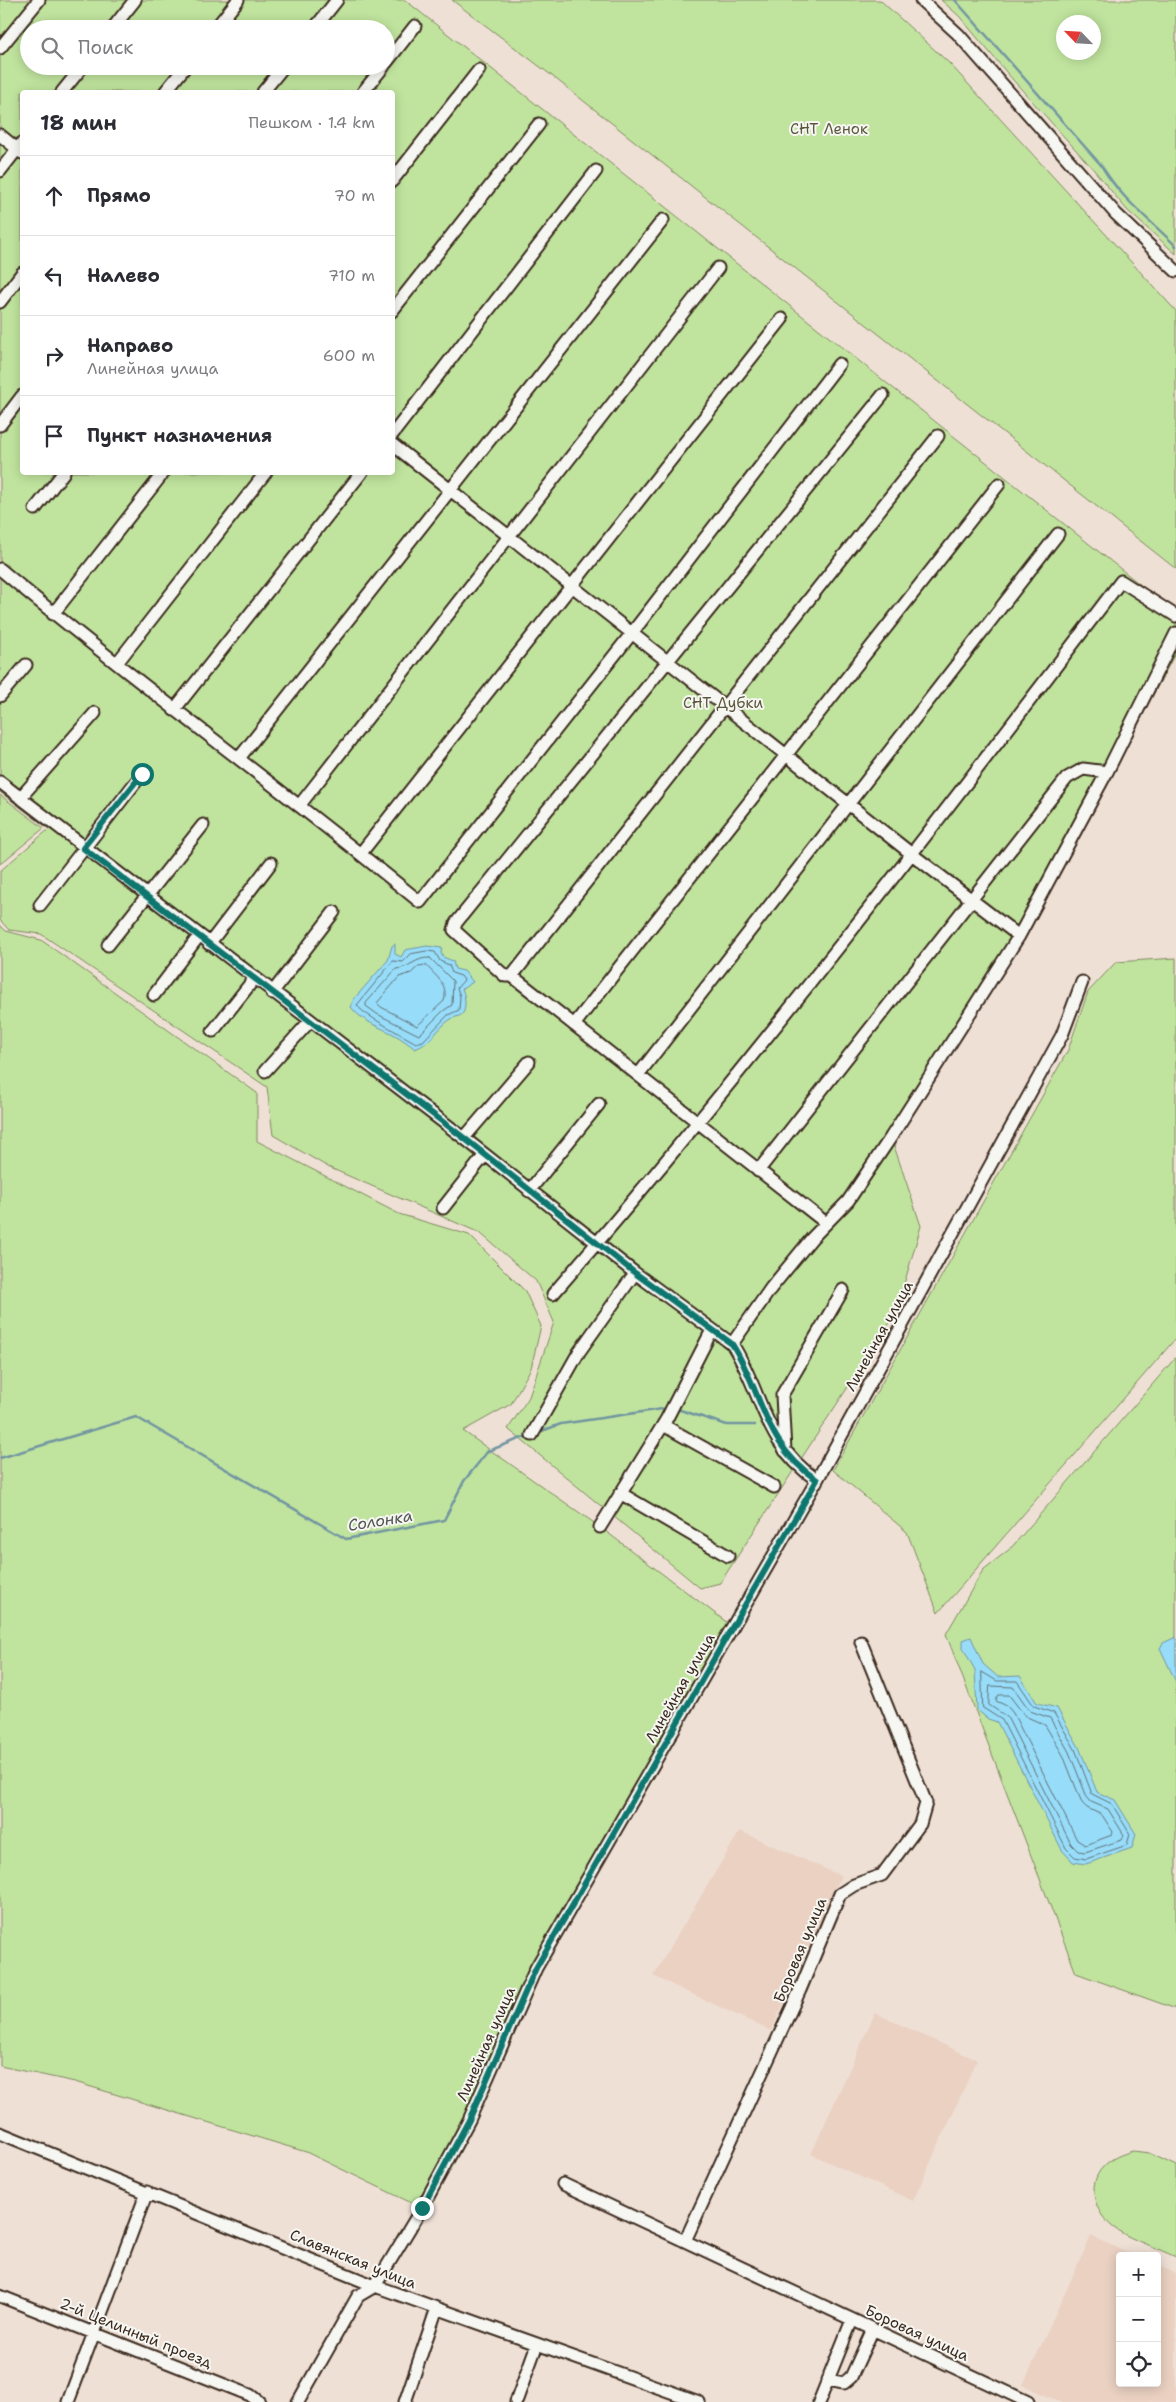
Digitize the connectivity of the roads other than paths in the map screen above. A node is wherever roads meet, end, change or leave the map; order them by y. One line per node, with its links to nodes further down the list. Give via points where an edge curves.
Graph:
1 (38, 0): 6 (street)
2 (135, 0): 7 (street)
3 (238, 0): 8 (street)
4 (337, 0): 9 (street)
5 (921, 0): 32 (street, via 958,34 1116,214)
6 (22, 20)
7 (119, 20)
8 (222, 20)
9 (321, 20)
10 (20, 23): 12 (street)
11 (415, 26): 13 (street)
12 (0, 48)
13 (395, 52)
14 (479, 70): 29 (street)
15 (76, 75): 19 (street)
16 (179, 75): 20 (street)
17 (277, 75): 21 (street)
18 (377, 75): 22 (street)
19 (64, 90)
20 (167, 90)
21 (265, 90)
22 (365, 90)
23 (539, 124): 35 (street)
24 (0, 135): 25 (street)
25 (20, 147)
26 (20, 149): 27 (street)
27 (0, 171)
28 (596, 171): 41 (street)
29 (395, 177)
30 (663, 220): 49 (street)
31 (718, 268): 52 (street)
32 (1176, 271)
33 (20, 276): 34 (street)
34 (0, 302)
35 (395, 307)
36 (782, 319): 54 (street)
37 (839, 364): 57 (street)
38 (884, 395): 59 (street)
39 (20, 399): 40 (street)
40 (0, 425)
41 (395, 431)
42 (938, 436): 63 (street)
43 (395, 446): 49 (street)
44 (62, 475): 50 (street)
45 (162, 475): 55 (street)
46 (264, 475): 60 (street)
47 (360, 475): 64 (street)
48 (999, 484): 66 (street)
49 (451, 491): 52 (street); 67 (street)
50 (36, 509)
51 (1058, 534): 72 (street)
52 (510, 535): 54 (street); 73 (street)
53 (0, 569): 55 (street)
54 (573, 585): 57 (street); 76 (street)
55 (53, 614): 60 (street)
56 (1176, 616): 77 (street, via 1121,581)
57 (632, 633): 59 (street); 76 (street, via 420,902)
58 (1176, 633): 68 (street)
59 (668, 662): 63 (street); 87 (street, via 456,924 456,934 505,976)
60 (117, 663): 64 (street)
61 (26, 665): 62 (street)
62 (0, 696)
63 (725, 706): 66 (street); 87 (street)
64 (174, 710): 73 (street)
65 (95, 712): 71 (street)
66 (787, 754): 72 (street); 93 (street)
67 (240, 757)
68 (1107, 772): 80 (street, via 1082,769 1067,778); 84 (street)
69 (142, 774): 75 (street)
70 (0, 782): 71 (street)
71 (20, 798): 75 (street)
72 (849, 804): 77 (street); 97 (street)
73 (299, 806): 76 (street)
74 (203, 825): 79 (street)
75 (83, 848): 79 (street); 81 (street)
76 (360, 853)
77 (912, 855): 80 (street); 99 (street)
78 (271, 863): 85 (street)
79 (147, 897): 83 (street); 86 (street)
80 (972, 900): 84 (street); 102 (street)
81 (40, 906)
82 (334, 912): 90 (street)
83 (199, 936): 85 (street); 91 (street)
84 (1019, 936): 105 (street, via 848,1201)
85 (209, 944): 88 (street)
86 (108, 945)
87 (512, 976): 93 (street)
88 (254, 979): 90 (street); 94 (street)
89 (1082, 982): 115 (street, Линейная улица, via 1062,1035)
90 (272, 993): 92 (street)
91 (154, 995)
92 (310, 1021): 96 (street); 100 (street)
93 (574, 1025): 97 (street)
94 (212, 1031)
95 (529, 1062): 100 (street)
96 (265, 1071)
97 (638, 1075): 99 (street)
98 (599, 1104): 103 (street)
99 (696, 1122): 102 (street); 106 (street)
100 (464, 1138): 101 (street)
101 (484, 1156): 103 (street); 104 (street)
102 (758, 1171): 105 (street)
103 (529, 1191): 106 (street)
104 (443, 1208)
105 (826, 1223): 111 (street, via 770,1288)
106 (597, 1243): 107 (street); 109 (street)
107 (635, 1273): 110 (street); 113 (street, via 579,1352)
108 (843, 1290): 114 (street, via 782,1395)
109 (553, 1294)
110 (712, 1330): 111 (street); 112 (street)
111 (732, 1344): 114 (street, via 770,1429)
112 (662, 1425): 116 (street); 117 (street)
113 (532, 1435)
114 (785, 1453): 115 (street)
115 (817, 1480): 125 (street, Линейная улица, via 536,1968 469,2120)
116 (774, 1487)
117 (620, 1494): 118 (street); 119 (street)
118 (600, 1527)
119 (728, 1556)
120 (862, 1642): 124 (street, Боровая улица, via 926,1803 920,1824 882,1875 854,1884 840,1894 800,1990)
121 (0, 2133): 123 (street, Славянская улица)
122 (563, 2184): 124 (street, Боровая улица)
123 (147, 2192): 125 (street, Славянская улица); 130 (street)
124 (685, 2241): 128 (street, Боровая улица)
125 (375, 2286): 127 (street, Славянская улица); 135 (street, Линейная улица, via 358,2296)
126 (0, 2296): 130 (street, 2-й Целинный проезд)
127 (437, 2308): 131 (street, Славянская улица); 136 (street)
128 (852, 2320): 129 (street, Боровая улица); 132 (street)
129 (873, 2329): 132 (street, via 851,2377 844,2383); 140 (street, Боровая улица)
130 (93, 2332): 133 (street); 134 (street, 2-й Целинный проезд, via 250,2395)
131 (537, 2344): 137 (street); 138 (street, Славянская улица)
132 (827, 2380): 139 (street)
133 (68, 2402)
134 (259, 2402)
135 (298, 2402)
136 (405, 2402)
137 (516, 2402)
138 (699, 2402)
139 (819, 2402)
140 (1028, 2402)

